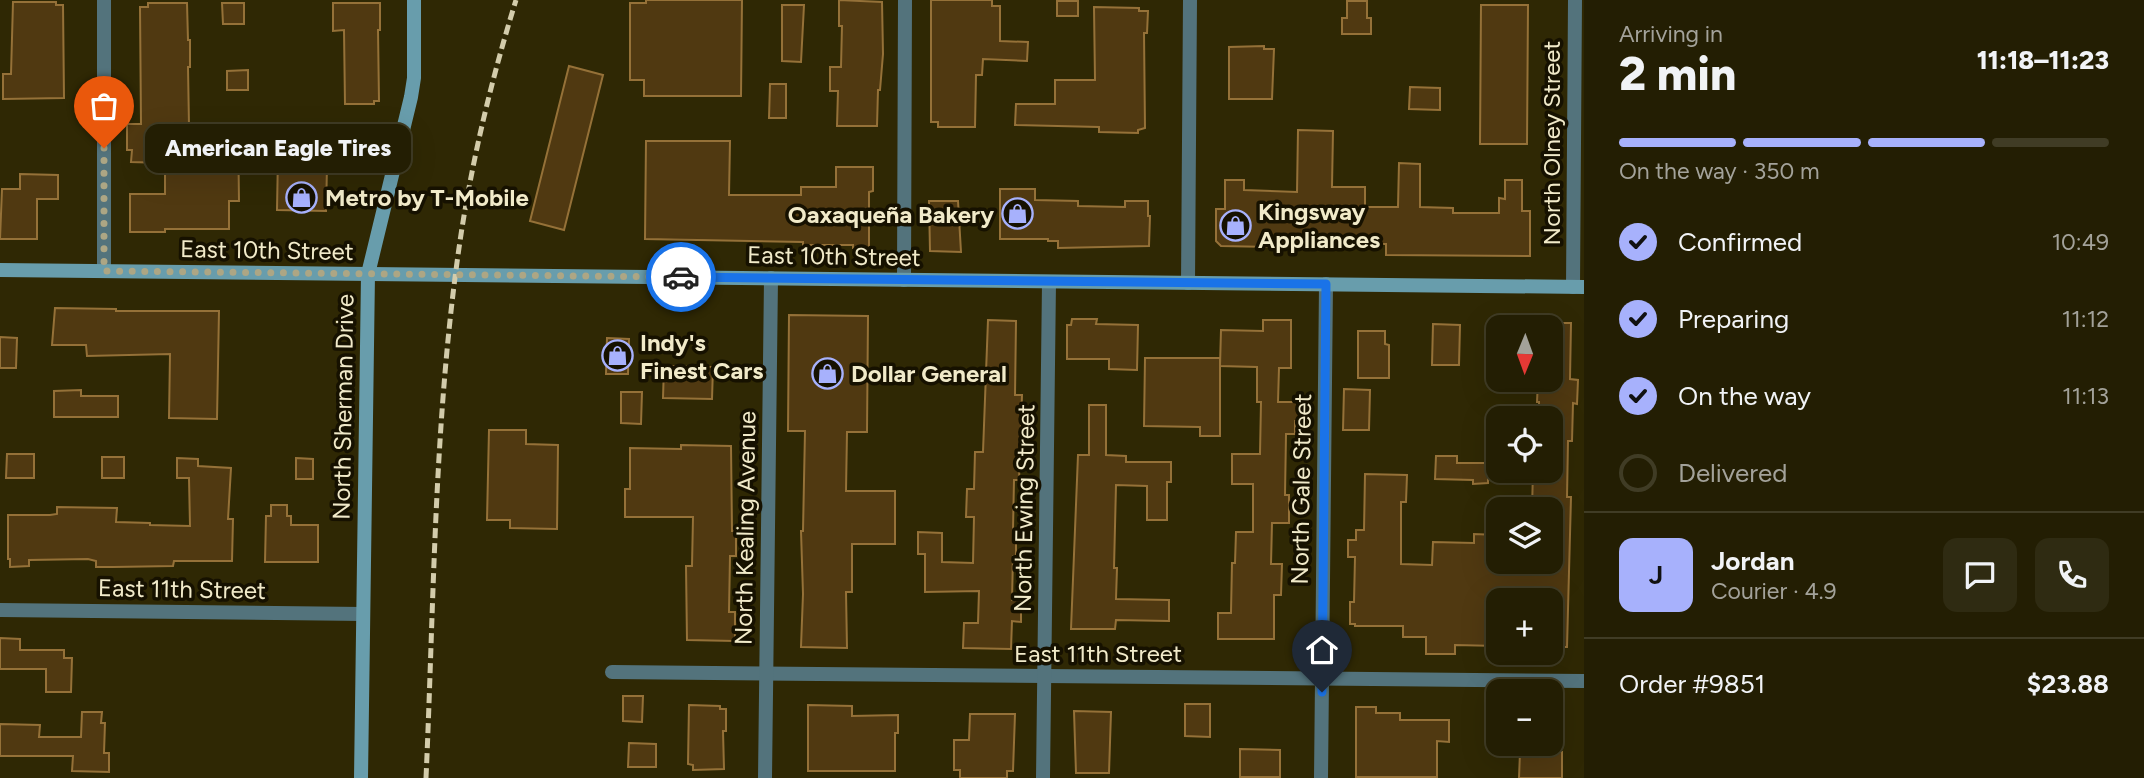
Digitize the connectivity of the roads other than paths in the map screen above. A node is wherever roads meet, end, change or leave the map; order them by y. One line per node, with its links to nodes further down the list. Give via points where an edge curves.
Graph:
1 (104, 0): 7 (street)
2 (414, 0): 8 (main road, North Sherman Drive, via 411,97)
3 (905, 0): 10 (street)
4 (1190, 0): 12 (street)
5 (1575, 0): 14 (street, North Olney Street)
6 (0, 270): 7 (main road, East 10th Street)
7 (104, 271): 8 (main road, East 10th Street)
8 (368, 274): 9 (main road, East 10th Street); 16 (main road, North Sherman Drive)
9 (771, 278): 10 (main road, East 10th Street); 18 (street, North Kealing Avenue)
10 (904, 280): 11 (main road, East 10th Street)
11 (1049, 282): 12 (main road, East 10th Street); 19 (street, North Ewing Street)
12 (1188, 283): 13 (main road, East 10th Street)
13 (1326, 284): 14 (main road, East 10th Street); 20 (street, North Gale Street)
14 (1578, 287)
15 (0, 610): 16 (street, East 11th Street)
16 (363, 614): 22 (main road, North Sherman Drive)
17 (612, 672): 18 (street, East 11th Street)
18 (766, 673): 19 (street, East 11th Street); 23 (street, North Kealing Avenue)
19 (1045, 675): 20 (street, East 11th Street); 24 (street, North Ewing Street)
20 (1322, 678): 21 (street, East 11th Street); 25 (street, North Gale Street)
21 (1584, 681)
22 (361, 778)
23 (765, 778)
24 (1044, 778)
25 (1321, 778)

